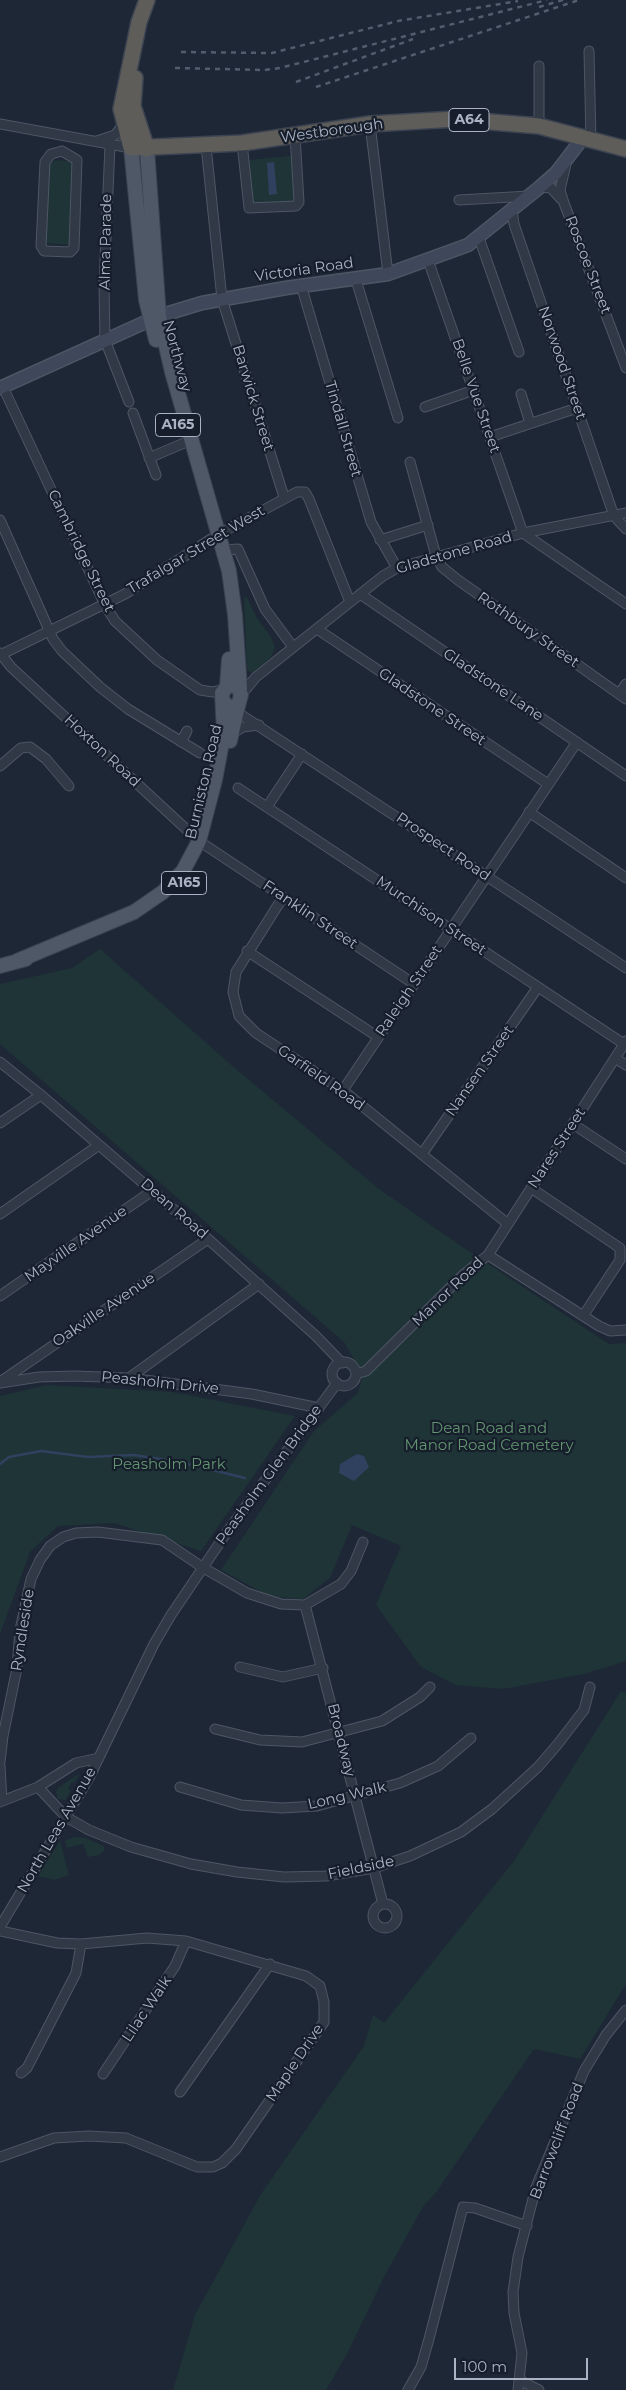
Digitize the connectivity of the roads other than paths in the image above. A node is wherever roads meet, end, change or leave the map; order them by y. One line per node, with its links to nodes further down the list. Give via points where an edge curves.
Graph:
1 (147, 0): 7 (highway, A165, via 123,94)
2 (157, 0): 17 (highway, A165, via 139,56 133,94 133,106)
3 (589, 51): 11 (street)
4 (539, 66): 8 (street)
5 (0, 124): 10 (street, Westborough)
6 (370, 124): 8 (highway, Westborough / A64, via 456,119); 9 (highway, Westborough / A64); 28 (street)
7 (123, 125): 12 (street, via 116,135); 16 (highway, A165)
8 (539, 126): 11 (highway, Westborough / A64)
9 (295, 136): 13 (highway, Westborough / A64); 13 (street, via 299,202 296,206 249,208)
10 (63, 137): 12 (street, Westborough); 19 (street)
11 (587, 140): 18 (highway, A64); 20 (main road, Victoria Road)
12 (97, 142): 14 (street, Westborough)
13 (242, 143): 15 (highway, Westborough / A64)
14 (110, 145): 16 (street, Westborough); 33 (street, Alma Parade)
15 (206, 146): 17 (highway, Westborough / A64); 31 (street, Barwick Street)
16 (130, 148): 17 (highway, Westborough / A64); 32 (main road, Northway / A165)
17 (147, 149): 32 (main road, Northway / A165)
18 (626, 149)
19 (62, 151): 19 (street, via 77,160 74,248 70,252 44,251 46,162 51,154)
20 (568, 158): 21 (main road, Victoria Road); 24 (street, Roscoe Street, via 560,190)
21 (540, 187): 22 (main road, Victoria Road); 24 (street, via 551,188)
22 (529, 196): 23 (street); 25 (main road, Victoria Road)
23 (459, 200)
24 (564, 203): 35 (street, Roscoe Street)
25 (512, 210): 26 (main road, Victoria Road); 41 (street, Norwood Street)
26 (479, 238): 27 (main road, Victoria Road); 34 (street)
27 (428, 260): 28 (main road, Victoria Road); 37 (street, Belle Vue Street)
28 (388, 274): 29 (main road, Victoria Road)
29 (356, 280): 30 (main road, Victoria Road); 43 (street)
30 (301, 285): 31 (main road, Victoria Road); 58 (street, Tindall Street, via 371,522)
31 (222, 299): 32 (main road, Victoria Road); 50 (street, Barwick Street)
32 (154, 318): 33 (main road, Victoria Road); 46 (main road, Northway / A165)
33 (105, 340): 36 (main road, Victoria Road); 39 (street)
34 (519, 352)
35 (626, 368)
36 (2, 388): 65 (street, Cambridge Street)
37 (474, 390): 40 (street); 45 (street, Belle Vue Street)
38 (520, 394): 44 (street)
39 (129, 402)
40 (425, 407)
41 (577, 408): 44 (street); 52 (street, Norwood Street)
42 (133, 413): 47 (street)
43 (398, 418)
44 (530, 423): 45 (street)
45 (490, 437): 56 (street, Belle Vue Street)
46 (187, 442): 47 (street); 57 (main road, Northway / A165)
47 (149, 458): 49 (street)
48 (410, 462): 54 (street)
49 (156, 476)
50 (284, 497): 57 (street, Trafalgar Street West); 63 (street, via 305,492)
51 (626, 513): 52 (street, Gladstone Road)
52 (614, 516): 55 (street); 56 (street, Gladstone Road)
53 (0, 520): 67 (street)
54 (428, 525): 58 (street); 60 (street)
55 (626, 528)
56 (523, 533): 60 (street, Gladstone Road); 64 (street)
57 (216, 536): 59 (main road, Northway / A165); 65 (street, Trafalgar Street West); 71 (main road, Northway / A165, via 225,589 229,669)
58 (380, 540): 61 (street, Tindall Street)
59 (224, 550): 68 (street, via 238,549 265,609); 71 (main road, Northway / A165, via 233,597)
60 (436, 556): 61 (street, Gladstone Road); 72 (street, Rothbury Street, via 442,567 458,580)
61 (397, 568): 62 (street, Gladstone Road)
62 (360, 594): 63 (street, Gladstone Road); 77 (street, Gladstone Lane)
63 (350, 602): 66 (street, Gladstone Road)
64 (626, 604)
65 (105, 605): 67 (street, Trafalgar Street West); 71 (street, Cambridge Street, via 125,632 184,679 204,691)
66 (316, 629): 68 (street, Gladstone Road); 82 (street, Gladstone Street)
67 (50, 632): 69 (street, Trafalgar Street West); 76 (street, via 62,651 100,687 128,710)
68 (293, 647): 71 (street, Gladstone Road)
69 (0, 654): 87 (street, Hoxton Road)
70 (626, 684): 72 (street)
71 (234, 694): 73 (street, Prospect Road); 75 (main road, Burniston Road / A165); 87 (main road, Burniston Road / A165)
72 (622, 697)
73 (259, 725): 75 (street); 79 (street, Prospect Road)
74 (187, 731): 76 (street)
75 (231, 734): 87 (main road, Burniston Road / A165, via 223,780)
76 (181, 742): 78 (street)
77 (576, 742): 81 (street, Gladstone Lane); 82 (street, Raleigh Street)
78 (200, 752)
79 (302, 754): 85 (street); 88 (street, Prospect Road)
80 (0, 766): 83 (street, via 21,748 30,747 46,759)
81 (626, 776)
82 (548, 784): 86 (street, Raleigh Street)
83 (69, 786)
84 (238, 788): 85 (street, Murchison Street)
85 (267, 807): 91 (street, Murchison Street)
86 (529, 812): 88 (street, Raleigh Street); 89 (street)
87 (203, 844): 90 (street, Franklin Street); 93 (main road, Burniston Road / A165, via 183,871 152,900 120,919)
88 (487, 876): 91 (street, Raleigh Street); 94 (street, Prospect Road)
89 (626, 878)
90 (283, 897): 92 (street, Garfield Road); 95 (street, Franklin Street)
91 (451, 929): 95 (street, Raleigh Street); 96 (street, Murchison Street)
92 (248, 951): 97 (street); 102 (street, Garfield Road, via 236,972 233,986 239,1016 250,1028)
93 (0, 966)
94 (626, 968)
95 (414, 984): 97 (street, Raleigh Street)
96 (538, 988): 98 (street, Murchison Street); 107 (street, Nansen Street)
97 (378, 1037): 102 (street, Raleigh Street)
98 (625, 1043): 99 (street, Nares Street)
99 (615, 1058): 101 (street); 105 (street, Nares Street)
100 (0, 1062): 103 (street, Dean Road)
101 (626, 1065)
102 (343, 1090): 107 (street, Garfield Road)
103 (41, 1095): 104 (street); 106 (street, Dean Road)
104 (0, 1123)
105 (574, 1124): 108 (street); 109 (street, Nares Street)
106 (99, 1144): 110 (street, Dean Road); 111 (street)
107 (422, 1154): 112 (street, Garfield Road)
108 (626, 1159)
109 (531, 1188): 112 (street, Nares Street); 117 (street, via 620,1248 620,1260)
110 (152, 1191): 113 (street, Dean Road); 116 (street, Mayville Avenue)
111 (0, 1214)
112 (508, 1224): 114 (street, Nares Street)
113 (208, 1239): 115 (street, Dean Road); 122 (street, Oakville Avenue)
114 (488, 1255): 117 (street, Manor Road); 120 (street, Manor Road, via 464,1274 366,1371)
115 (259, 1284): 119 (street, Dean Road); 121 (street)
116 (0, 1296)
117 (583, 1316): 118 (street, Manor Road, via 610,1331)
118 (626, 1330)
119 (342, 1363): 120 (street, via 351,1365); 123 (street, via 333,1370)
120 (356, 1374): 123 (street, Manor Road, via 349,1385)
121 (129, 1378): 122 (street, Peasholm Drive, via 39,1377); 124 (street, Peasholm Drive, via 252,1394)
122 (0, 1382)
123 (337, 1384): 124 (street, Peasholm Glen Bridge)
124 (319, 1408): 126 (street, Peasholm Glen Bridge)
125 (363, 1542): 127 (street, via 351,1571 341,1584)
126 (202, 1568): 127 (street, Ryndleside, via 265,1600); 135 (street, Peasholm Glen Bridge, via 154,1644); 136 (street, Ryndleside, via 162,1540 98,1532 76,1533 63,1536 50,1546 31,1579)
127 (306, 1605): 129 (street, Broadway)
128 (240, 1667): 129 (street, via 283,1677)
129 (323, 1668): 133 (street, Broadway)
130 (430, 1687): 133 (street, via 382,1721)
131 (590, 1687): 143 (street, Fieldside, via 584,1710 557,1745 538,1768 492,1809 461,1832 410,1856)
132 (215, 1730): 133 (street, via 260,1740 302,1742)
133 (340, 1733): 140 (street, Broadway)
134 (471, 1738): 140 (street, Long Walk, via 438,1766 400,1783)
135 (100, 1758): 138 (street, via 76,1763); 142 (street, North Leas Avenue)
136 (0, 1762)
137 (0, 1766): 141 (street)
138 (38, 1787): 141 (street); 142 (street, Fieldside)
139 (180, 1787): 140 (street, Long Walk, via 241,1805 282,1808 317,1806)
140 (355, 1797): 143 (street, Broadway)
141 (1, 1802)
142 (66, 1817): 143 (street, Fieldside, via 131,1847 191,1864 237,1872 284,1877 326,1876); 145 (street, North Leas Avenue)
143 (374, 1868): 144 (street, Broadway)
144 (383, 1904)
145 (0, 1929): 147 (street, Maple Drive, via 57,1943)
146 (186, 1941): 147 (street, Maple Drive, via 147,1938); 148 (street, Maple Drive); 151 (street, Lilac Walk, via 175,1966)
147 (80, 1944): 150 (street, via 76,1973 27,2068)
148 (270, 1964): 152 (street); 153 (street, Maple Drive, via 306,1976 320,1986 324,2022 236,2149 222,2163 213,2167 197,2167 126,2138 89,2136 54,2138)
149 (626, 2010): 154 (street, Barrowcliff Road, via 584,2071 536,2187)
150 (20, 2073)
151 (103, 2074)
152 (180, 2092)
153 (0, 2157)
154 (527, 2226): 155 (street, Barrowcliff Road, via 513,2292 523,2366); 156 (street, via 475,2208 463,2208 430,2339 421,2367)
155 (519, 2380): 157 (street, Barrowcliff Road); 158 (street)
156 (408, 2390)
157 (518, 2390)
158 (538, 2390)

